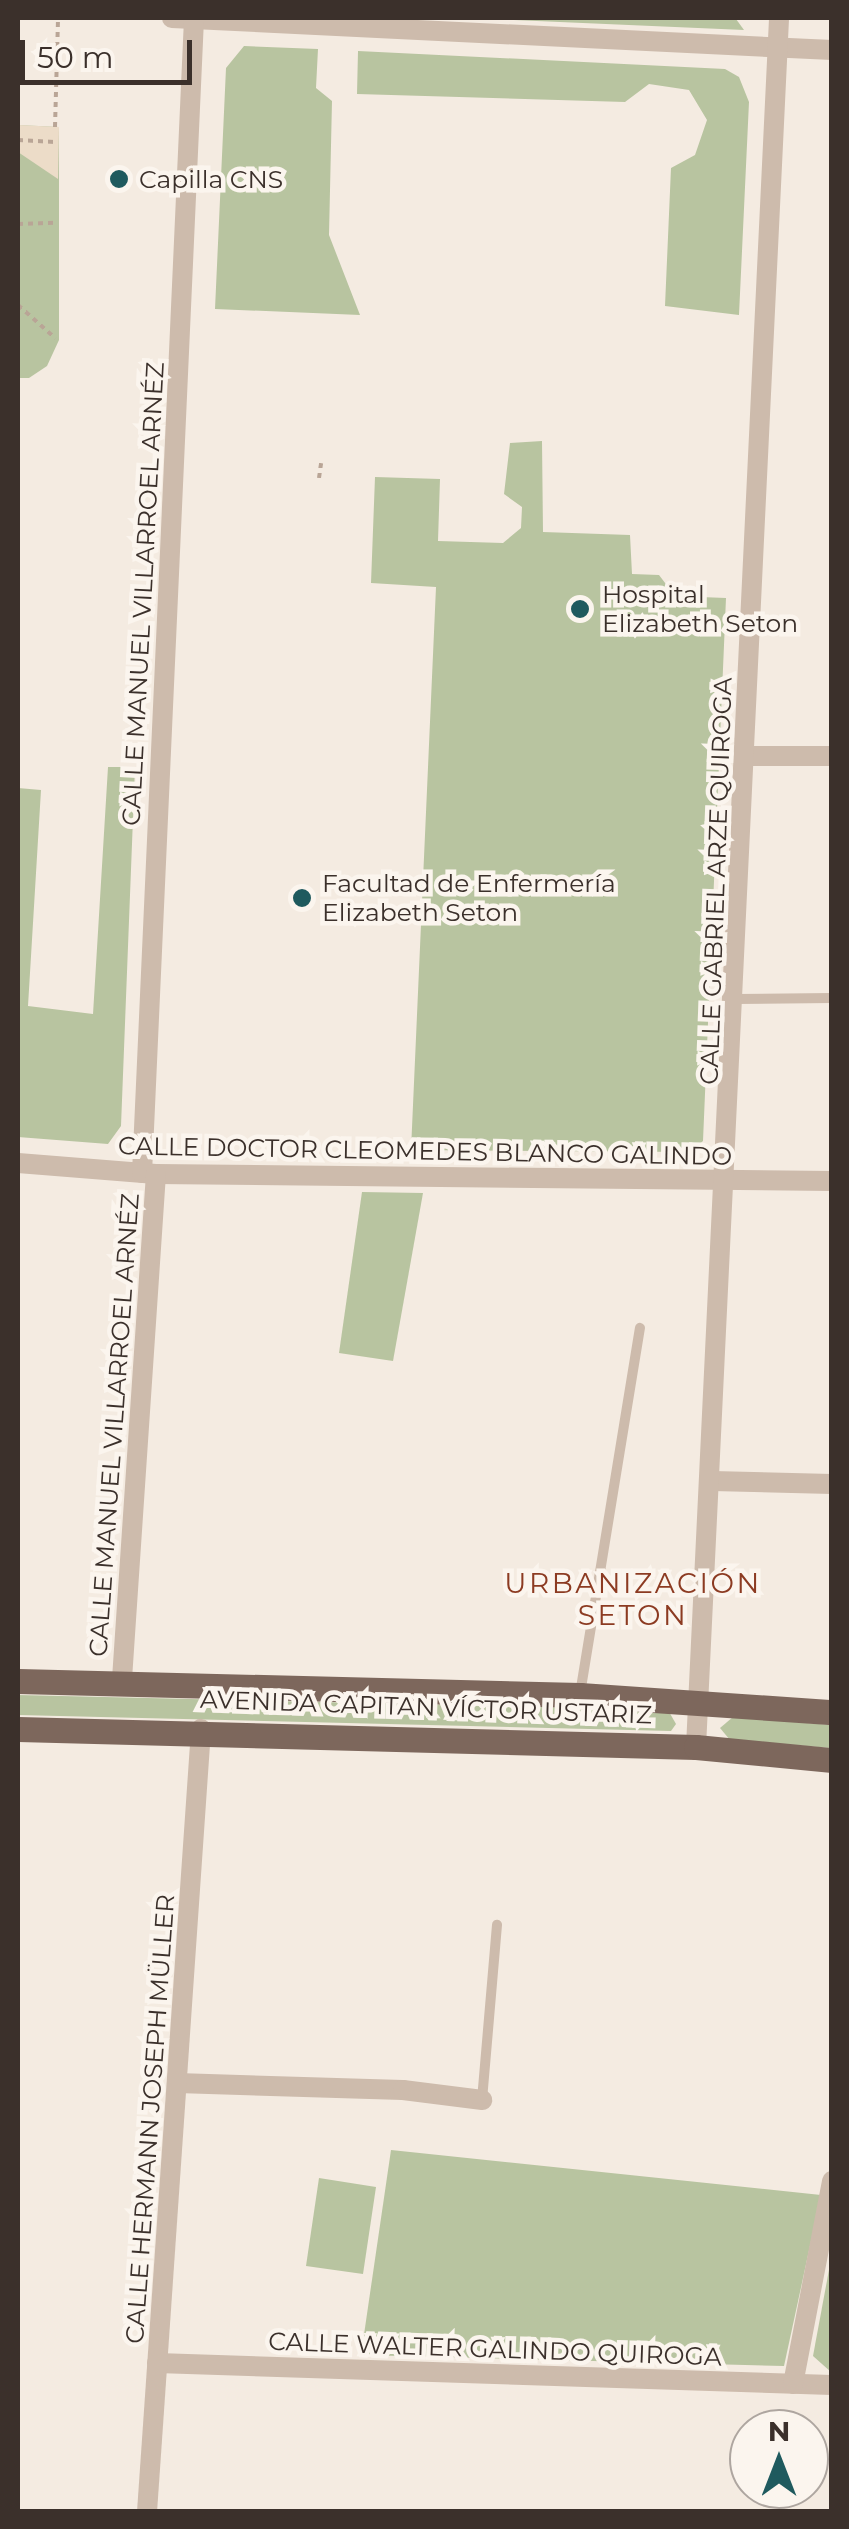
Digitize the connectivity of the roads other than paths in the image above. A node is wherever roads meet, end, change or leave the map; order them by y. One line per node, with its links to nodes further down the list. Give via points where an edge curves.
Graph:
1 (172, 18): 2 (street)
2 (194, 18): 4 (street); 11 (street, CALLE MANUEL VILLARROEL ARNÉZ)
3 (778, 18): 4 (street, CALLE GABRIEL ARZE QUIROGA)
4 (777, 48): 5 (street); 6 (street, CALLE GABRIEL ARZE QUIROGA)
5 (832, 50)
6 (747, 756): 7 (street); 9 (street, CALLE GABRIEL ARZE QUIROGA)
7 (832, 756)
8 (832, 998): 9 (lane)
9 (736, 999): 13 (street, CALLE GABRIEL ARZE QUIROGA)
10 (18, 1163): 11 (street, CALLE DOCTOR CLEOMEDES BLANCO GALINDO)
11 (149, 1174): 13 (street, CALLE DOCTOR CLEOMEDES BLANCO GALINDO); 17 (street, CALLE MANUEL VILLARROEL ARNÉZ)
12 (832, 1181): 13 (street, CALLE DOCTOR CLEOMEDES BLANCO GALINDO)
13 (728, 1182): 15 (street, CALLE GABRIEL ARZE QUIROGA)
14 (640, 1328): 19 (lane)
15 (712, 1480): 16 (street); 20 (street, CALLE GABRIEL ARZE QUIROGA)
16 (832, 1484)
17 (122, 1680): 18 (main road, AVENIDA CAPITAN VÍCTOR USTARIZ); 19 (main road, AVENIDA CAPITAN VÍCTOR USTARIZ)
18 (18, 1682)
19 (580, 1695): 20 (main road, AVENIDA CAPITAN VÍCTOR USTARIZ)
20 (700, 1701): 21 (main road, AVENIDA CAPITAN VÍCTOR USTARIZ); 24 (street, CALLE GABRIEL ARZE QUIROGA)
21 (832, 1712)
22 (18, 1728): 23 (main road, AVENIDA CAPITAN VÍCTOR USTARIZ)
23 (201, 1729): 24 (main road, AVENIDA CAPITAN VÍCTOR USTARIZ); 27 (street, CALLE HERMANN JOSEPH MÜLLER)
24 (696, 1747): 25 (main road, AVENIDA CAPITAN VÍCTOR USTARIZ)
25 (832, 1760)
26 (497, 1925): 28 (lane)
27 (178, 2083): 28 (street, via 403,2090); 30 (street, CALLE HERMANN JOSEPH MÜLLER)
28 (482, 2100)
29 (832, 2180): 31 (street)
30 (158, 2364): 31 (street, CALLE WALTER GALINDO QUIROGA); 33 (street, CALLE HERMANN JOSEPH MÜLLER)
31 (793, 2384): 32 (street, CALLE WALTER GALINDO QUIROGA)
32 (832, 2385)
33 (147, 2512)

